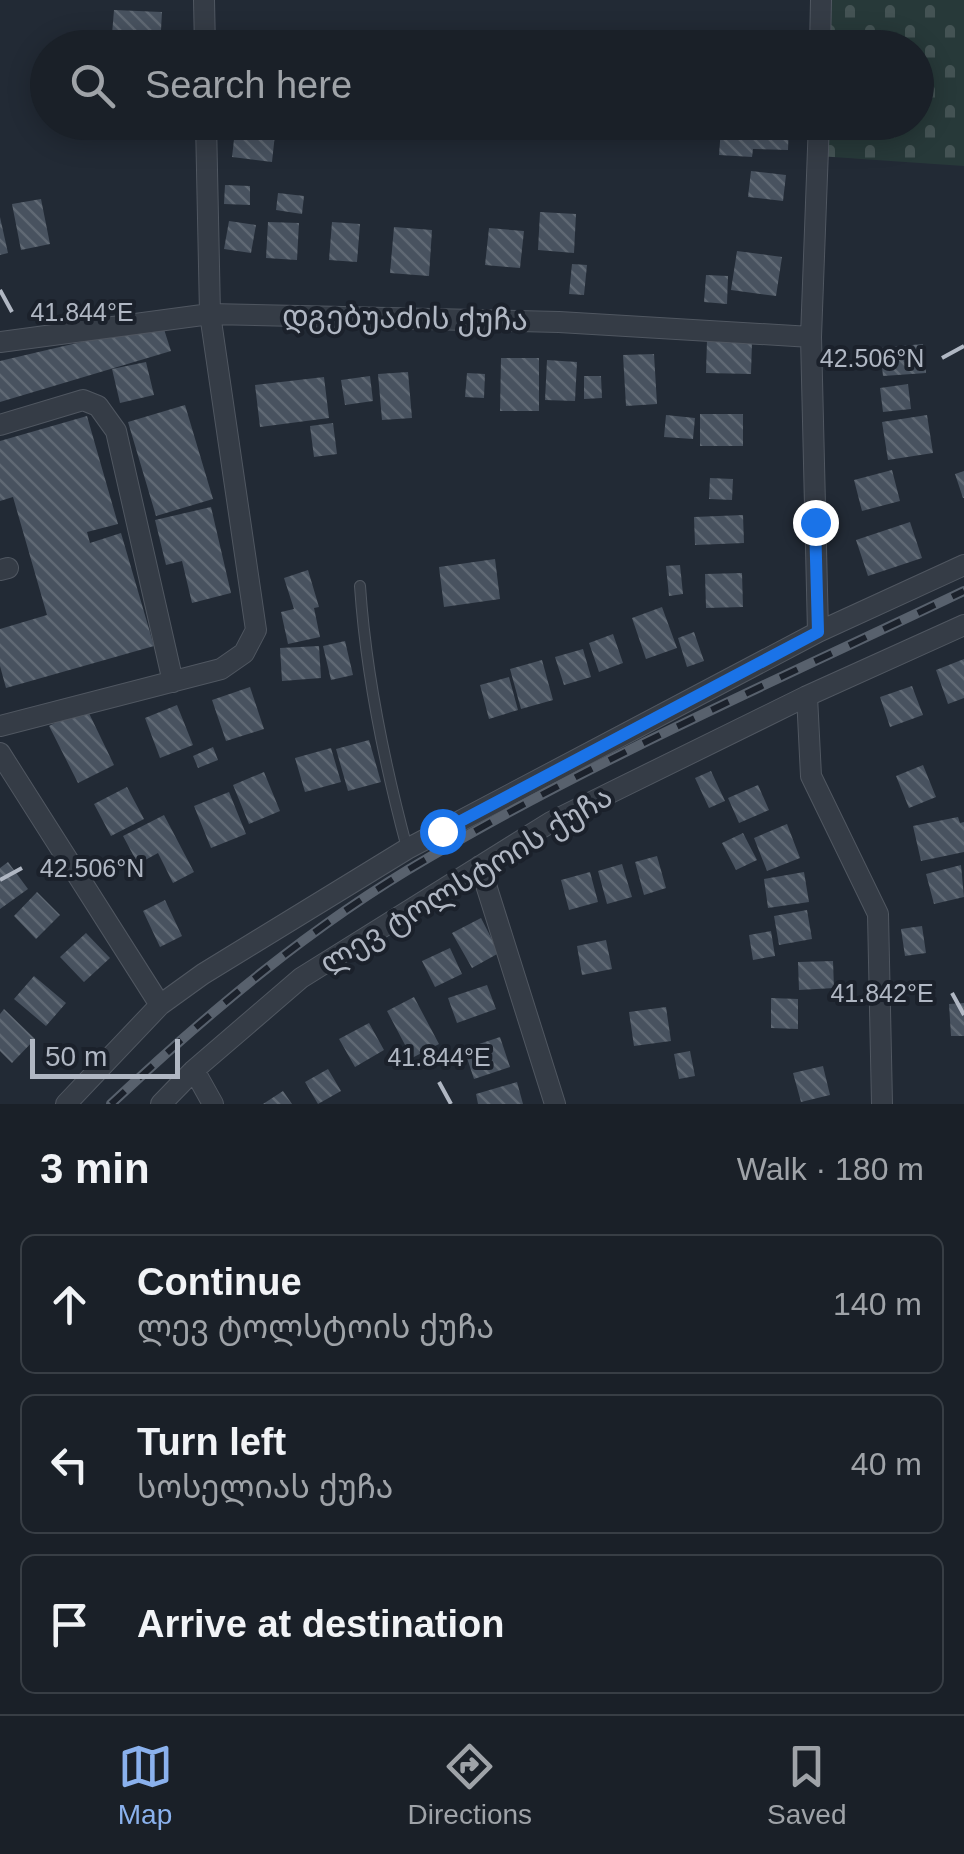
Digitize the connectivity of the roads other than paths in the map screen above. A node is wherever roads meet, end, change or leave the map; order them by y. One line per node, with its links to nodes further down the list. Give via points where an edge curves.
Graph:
1 (204, 0): 3 (street)
2 (821, 0): 4 (street)
3 (205, 30)
4 (820, 30)
5 (206, 140): 7 (street)
6 (817, 140): 8 (street)
7 (210, 314): 8 (street, დგებუაძის ქუჩა, via 559,322); 9 (street, დგებუაძის ქუჩა); 15 (street, via 256,630 244,653 221,669)
8 (810, 337): 14 (street)
9 (0, 342)
10 (0, 425): 15 (street, via 83,400 98,406 116,431)
11 (964, 565): 14 (street, ლევ ტოლსტოის ქუჩა)
12 (360, 586): 19 (lane, via 364,648)
13 (964, 624): 16 (street, ლევ ტოლსტოის ქუჩა)
14 (818, 632): 19 (street, ლევ ტოლსტოის ქუჩა)
15 (172, 682): 17 (street)
16 (807, 696): 20 (street, ლევ ტოლსტოის ქუჩა, via 551,822); 27 (street, via 811,776 878,914)
17 (3, 720)
18 (0, 753): 21 (street)
19 (408, 849): 21 (street, ლევ ტოლსტოის ქუჩა)
20 (480, 866): 22 (street, ლევ ტოლსტოის ქუჩა, via 301,978); 26 (street)
21 (160, 1005): 23 (street, ლევ ტოლსტოის ქუჩა)
22 (194, 1070): 24 (street, ლევ ტოლსტოის ქუჩა); 25 (street)
23 (66, 1104)
24 (161, 1104)
25 (213, 1104)
26 (555, 1104)
27 (882, 1104)

